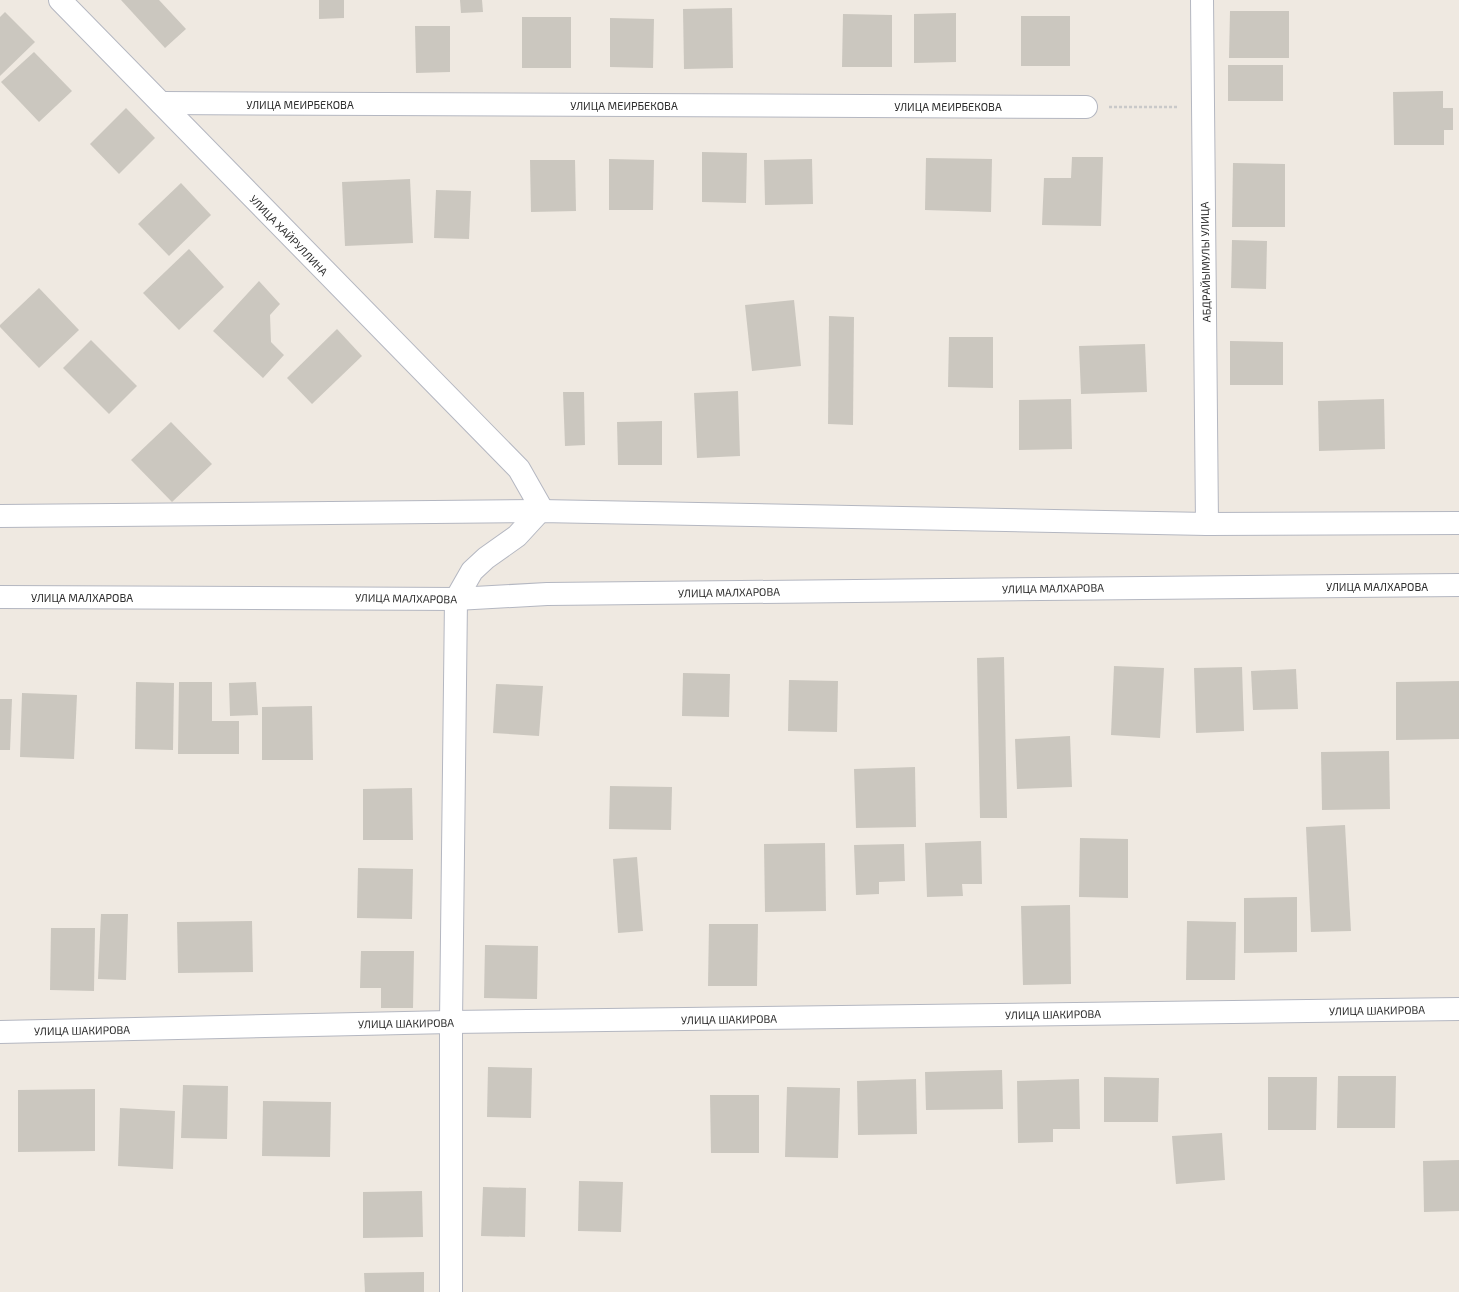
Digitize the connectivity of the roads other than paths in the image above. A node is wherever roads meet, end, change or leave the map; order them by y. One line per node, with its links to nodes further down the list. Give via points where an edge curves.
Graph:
1 (60, 0): 3 (street, УЛИЦА ХАЙРУЛЛИНА)
2 (1202, 0): 8 (street, АБДРАЙЫМУЛЫ УЛИЦА)
3 (161, 103): 4 (street, УЛИЦА МЕИРБЕКОВА); 5 (street, УЛИЦА ХАЙРУЛЛИНА, via 518,469 540,506)
4 (1086, 107)
5 (540, 511): 6 (street); 8 (street); 11 (street, via 517,536 472,571)
6 (0, 516)
7 (1459, 523): 8 (street)
8 (1207, 524)
9 (1459, 584): 11 (street, УЛИЦА МАЛХАРОВА, via 547,594)
10 (0, 597): 11 (street, УЛИЦА МАЛХАРОВА)
11 (456, 598): 13 (street)
12 (1459, 1009): 13 (street, УЛИЦА ШАКИРОВА)
13 (450, 1022): 14 (street, УЛИЦА ШАКИРОВА); 15 (street)
14 (0, 1032)
15 (451, 1292)

